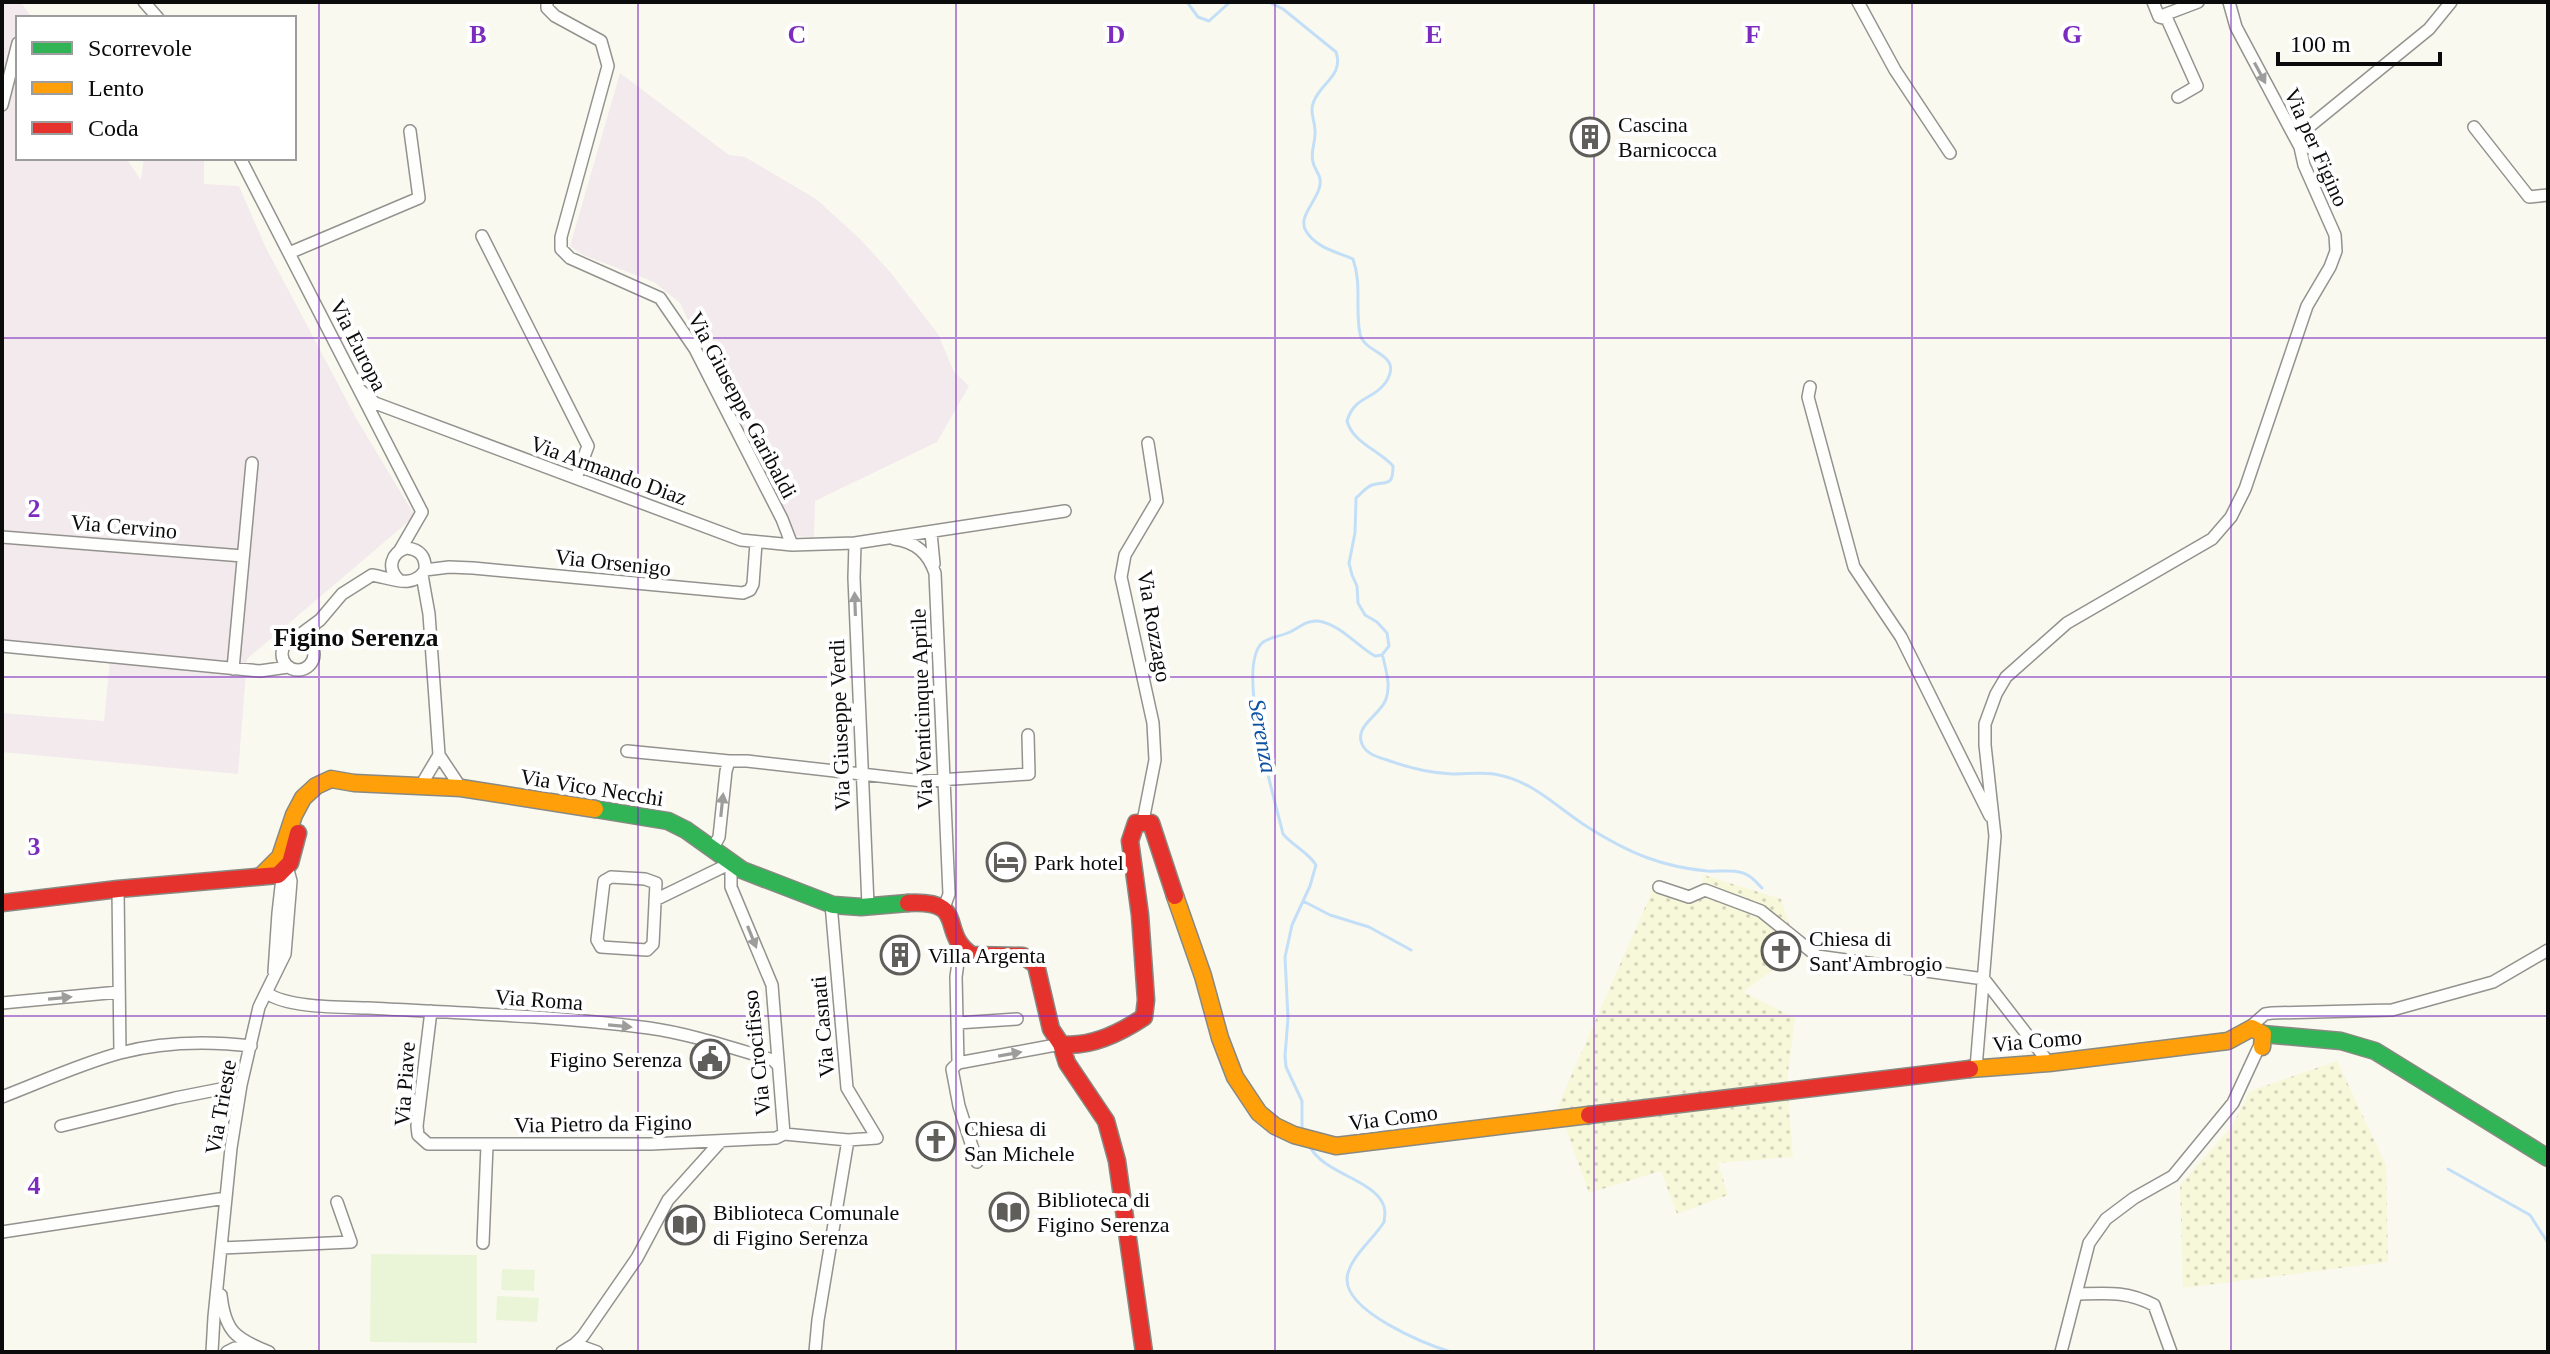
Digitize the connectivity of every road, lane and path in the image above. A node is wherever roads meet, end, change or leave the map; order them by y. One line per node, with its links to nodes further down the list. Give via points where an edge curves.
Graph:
1 (547, 2): 33 (street, Via Giuseppe Garibaldi, via 555,16 601,41 608,66 561,249 570,258 660,298 695,349)
2 (1858, 2): 14 (street)
3 (2153, 2): 7 (street)
4 (2198, 2): 7 (street)
5 (2229, 2): 13 (street, Via per Figino, one-way to 13, via 2236,27)
6 (2451, 2): 13 (street, via 2429,29 2310,126)
7 (2159, 17): 9 (street, via 2167,19 2197,86)
8 (16, 51): 10 (street)
9 (2178, 97)
10 (2, 105)
11 (2474, 127): 16 (street, via 2529,197)
12 (410, 131): 18 (street, via 419,198)
13 (2300, 147): 62 (street, Via per Figino, via 2335,235 2336,251 2307,306 2245,489 2212,539 2067,623 2006,677 1985,724)
14 (1950, 153)
15 (241, 160): 18 (street, Via Europa)
16 (2548, 195)
17 (482, 236): 25 (street, via 588,446)
18 (289, 253): 20 (street, Via Europa)
19 (1810, 387): 62 (street, via 1808,397 1854,567 1901,637)
20 (360, 390): 21 (street, Via Armando Diaz, via 375,403); 22 (street, Via Europa)
21 (406, 415): 22 (street, via 387,421); 25 (street, Via Armando Diaz)
22 (380, 431): 27 (street, Via Europa)
23 (1148, 443): 61 (street, Via Rozzago, via 1157,501 1125,555 1121,577 1153,723 1155,760 1144,816)
24 (252, 463): 36 (street)
25 (576, 478): 31 (street, Via Armando Diaz)
26 (1065, 511): 28 (street, Via Armando Diaz)
27 (422, 512): 34 (street); 35 (street)
28 (931, 533): 30 (street, Via Armando Diaz); 40 (street, Via Venticinque Aprile)
29 (2, 537): 36 (street, Via Cervino)
30 (886, 538): 32 (street, Via Armando Diaz); 40 (street, via 925,552)
31 (756, 543): 33 (street, Via Armando Diaz); 38 (street, Via Orsenigo, via 753,584 743,593)
32 (855, 543): 33 (street, Via Armando Diaz); 56 (street, Via Giuseppe Verdi, one-way to 32)
33 (792, 545)
34 (400, 550): 35 (street); 37 (street)
35 (421, 554): 38 (street); 39 (street)
36 (243, 556): 50 (street)
37 (392, 560): 41 (street); 42 (street, via 392,568)
38 (449, 567): 39 (street, Via Orsenigo)
39 (423, 573): 42 (street); 43 (street)
40 (935, 573): 57 (street, Via Venticinque Aprile)
41 (372, 575): 42 (street); 44 (street, via 342,594)
42 (405, 580): 43 (street)
43 (429, 614): 54 (street)
44 (320, 620): 45 (street); 47 (street)
45 (297, 637): 47 (street); 48 (street)
46 (2, 646): 50 (street)
47 (313, 646): 49 (street, via 308,667)
48 (282, 651): 49 (street); 51 (street)
49 (288, 667): 51 (street)
50 (233, 669): 51 (street)
51 (260, 671)
52 (1028, 735): 57 (street, via 1029,774)
53 (627, 751): 55 (street)
54 (439, 755): 59 (street); 60 (street)
55 (729, 761): 56 (street); 63 (street, one-way to 55)
56 (861, 774): 57 (street); 71 (street, Via Giuseppe Verdi)
57 (944, 780): 72 (street, Via Venticinque Aprile, via 949,894)
58 (354, 783): 59 (street, Via Vico Necchi); 65 (street, Via Vico Necchi, via 327,790 310,804); 65 (street, Via Vico Necchi, via 331,779 316,786 297,807)
59 (420, 787): 60 (street, Via Vico Necchi)
60 (461, 788): 63 (street, Via Vico Necchi, via 668,821)
61 (1148, 823): 84 (street, via 1136,823 1130,841 1140,915 1144,1017 1082,1045); 91 (street, Via Como, via 1234,1074 1260,1114 1297,1138 1336,1146)
62 (1994, 823): 75 (street)
63 (713, 848): 64 (street, Via Vico Necchi)
64 (731, 863): 68 (street); 70 (street, Via Vico Necchi); 89 (street, Via Crocifisso, one-way to 89, via 731,887 772,985)
65 (276, 872): 67 (street); 76 (street, Via Trieste)
66 (1659, 887): 75 (street, via 1689,897 1705,890 1761,911 1817,956)
67 (118, 889): 69 (street); 77 (street)
68 (655, 900): 68 (street, via 653,944 647,950 601,947 597,940 604,881 611,877 656,883)
69 (2, 903)
70 (831, 904): 71 (street, Via Vico Necchi); 96 (street, Via Casnati, via 847,1088)
71 (868, 905): 72 (street, Via Vico Necchi)
72 (944, 908): 73 (street)
73 (960, 948): 81 (street); 84 (street, via 972,955 1023,956 1032,961 1051,1029)
74 (2548, 950): 83 (street, via 2493,982 2392,1010 2265,1014)
75 (1984, 979): 82 (street); 91 (street)
76 (270, 985): 79 (street, Via Roma, via 271,996 292,1002); 85 (street, Via Trieste)
77 (119, 992): 78 (street, one-way to 77); 86 (street)
78 (2, 1003)
79 (431, 1011): 89 (street, Via Roma, one-way to 89, via 650,1028 727,1046); 99 (street, Via Piave, via 418,1135 428,1144)
80 (1017, 1019): 81 (street)
81 (957, 1023): 87 (street)
82 (2029, 1038): 88 (street); 90 (street)
83 (2254, 1041): 88 (street, Via Como); 100 (street, Via Como, via 2316,1038 2375,1051); 108 (street, via 2233,1103 2173,1176 2106,1219 2089,1243)
84 (1061, 1044): 87 (street, one-way to 84); 116 (street, via 1067,1063 1106,1121 1117,1161)
85 (251, 1046): 86 (street, via 216,1042); 92 (street, Via Trieste)
86 (120, 1053): 93 (street)
87 (958, 1063): 101 (street, via 952,1069 959,1106)
88 (2049, 1063): 90 (street, Via Como)
89 (778, 1065): 95 (street, Via Crocifisso)
90 (2022, 1065): 91 (street, Via Como)
91 (1976, 1068)
92 (241, 1085): 94 (street); 102 (street, Via Trieste)
93 (2, 1097)
94 (61, 1126)
95 (784, 1134): 97 (street, Via Crocifisso); 98 (street, Via Pietro da Figino)
96 (877, 1138): 97 (street, Via Crocifisso)
97 (848, 1140): 115 (street)
98 (720, 1142): 99 (street, Via Pietro da Figino); 109 (street, via 668,1200 637,1258)
99 (487, 1145): 105 (street)
100 (2548, 1158)
101 (977, 1162)
102 (226, 1198): 104 (street); 106 (street, Via Trieste)
103 (337, 1202): 106 (street, via 351,1242)
104 (2, 1232)
105 (483, 1243)
106 (221, 1248): 107 (street, Via Trieste)
107 (219, 1274): 110 (street); 112 (street, via 230,1330)
108 (2078, 1294): 117 (street); 118 (street, via 2135,1295 2154,1305)
109 (575, 1344): 113 (street); 114 (street)
110 (212, 1352)
111 (227, 1352): 112 (street)
112 (267, 1352)
113 (562, 1352)
114 (597, 1352)
115 (815, 1352)
116 (1144, 1352)
117 (2061, 1352)
118 (2171, 1352)

